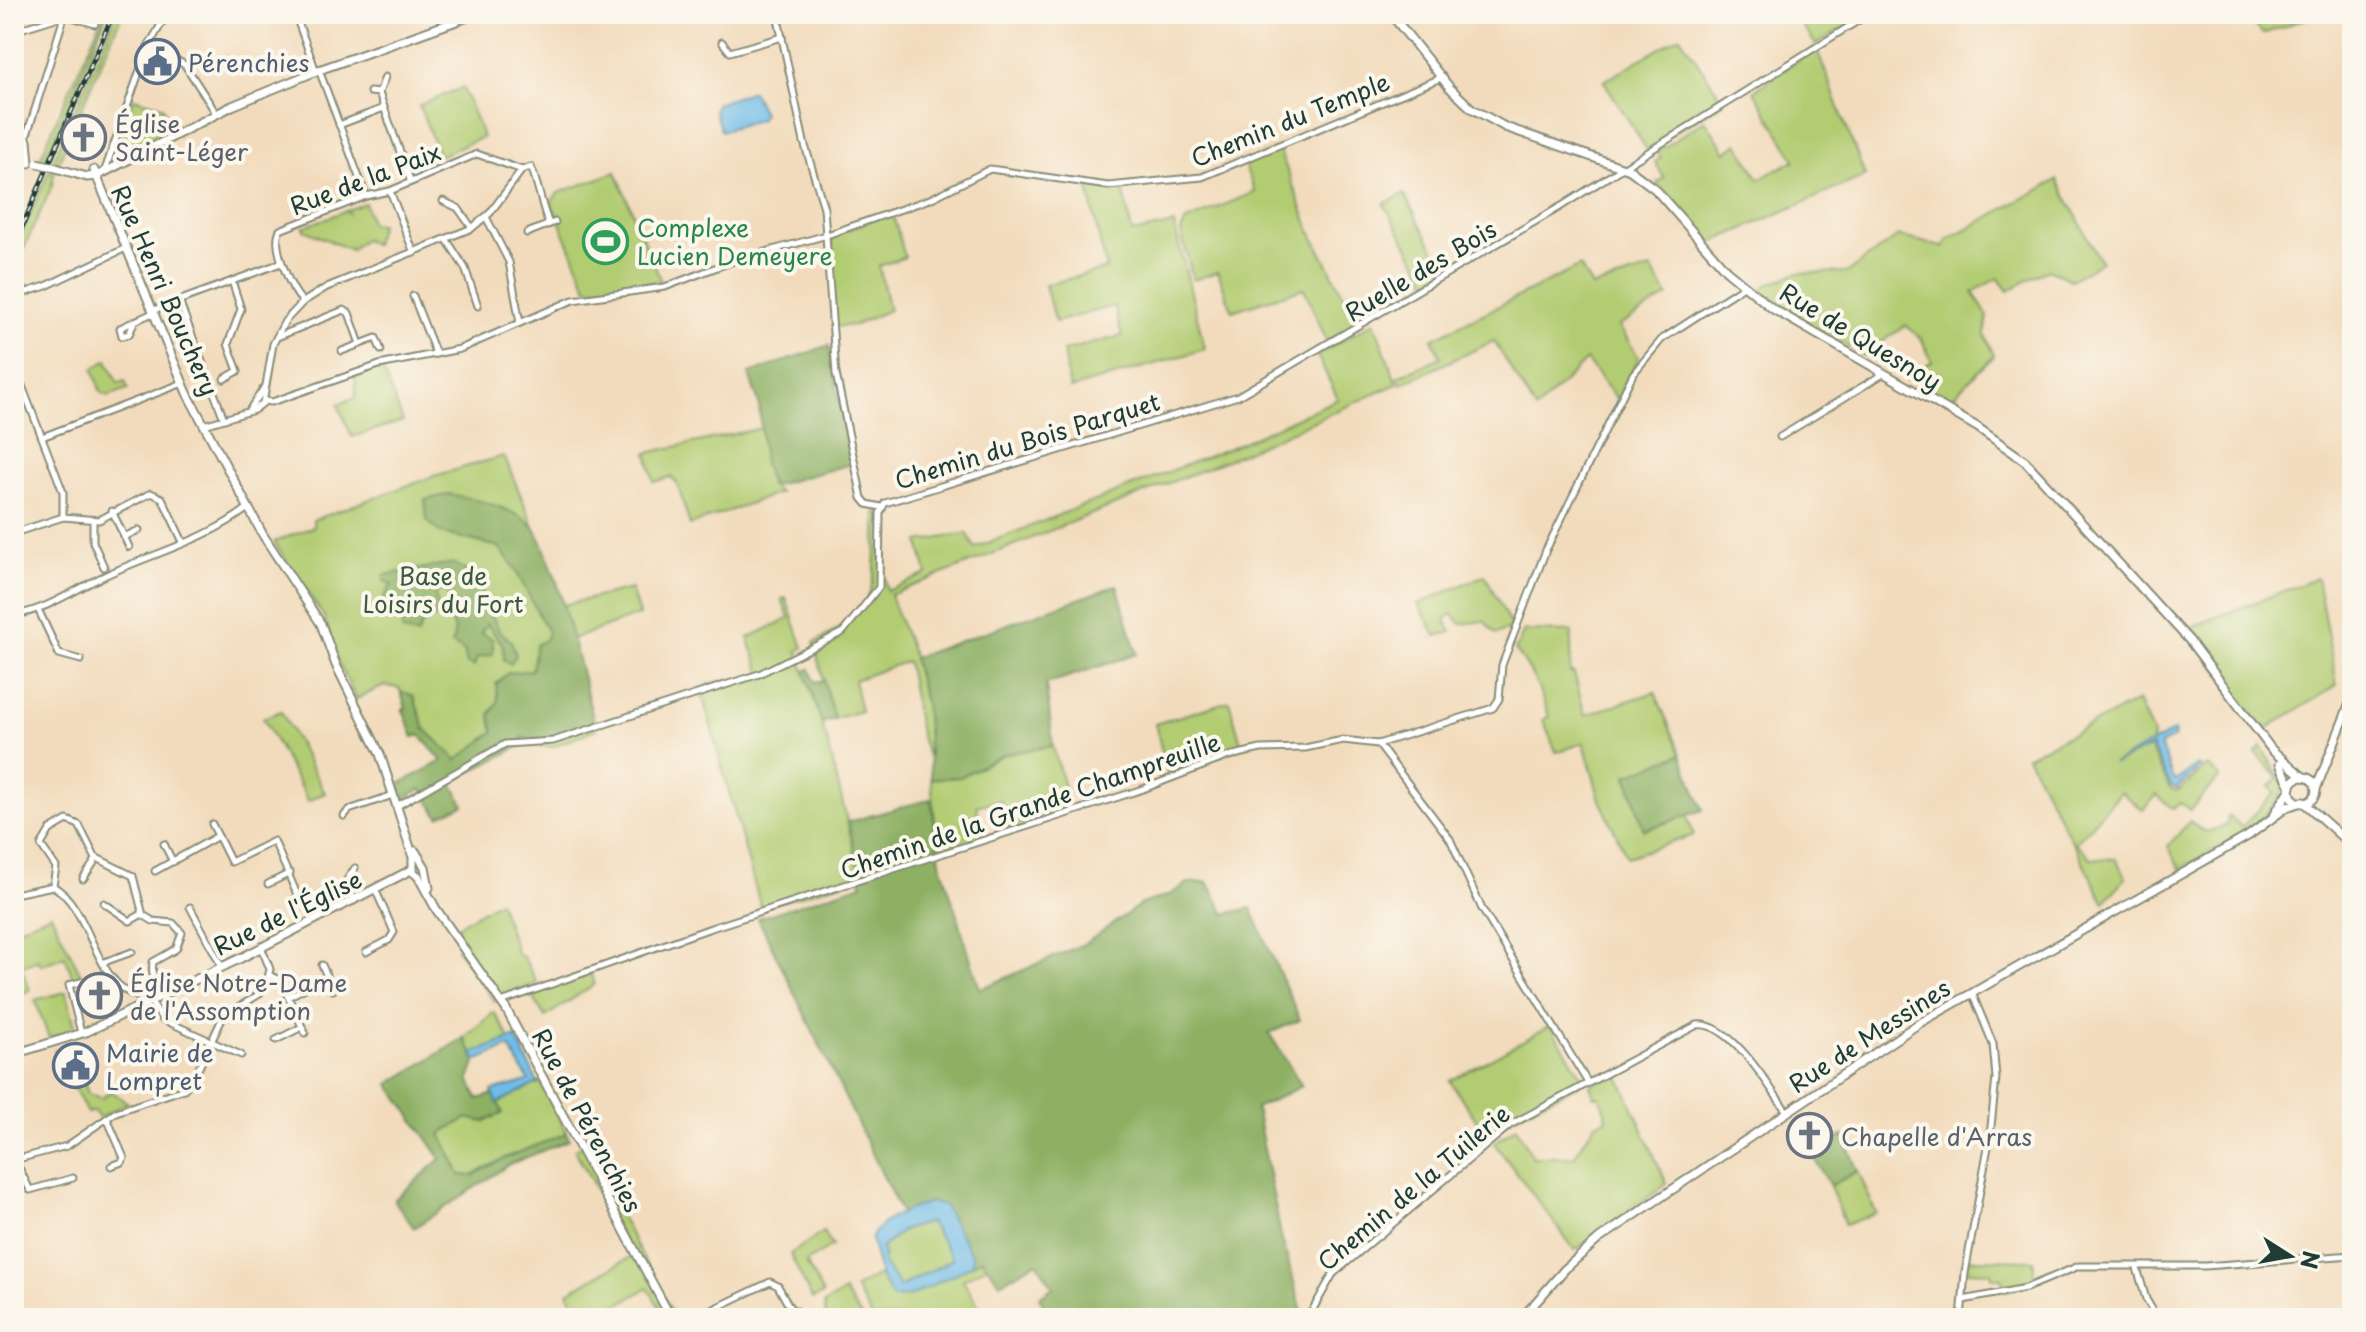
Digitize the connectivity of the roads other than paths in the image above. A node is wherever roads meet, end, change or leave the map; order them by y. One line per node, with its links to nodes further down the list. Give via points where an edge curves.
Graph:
1 (167, 14): 13 (street)
2 (295, 14): 14 (street)
3 (476, 14): 8 (main road)
4 (777, 14): 11 (street)
5 (1391, 14): 16 (main road, Rue de Quesnoy)
6 (1869, 14): 26 (street, Ruelle des Bois)
7 (65, 15): 9 (street); 10 (street); 23 (street)
8 (463, 16): 14 (main road)
9 (95, 24)
10 (14, 31)
11 (782, 37): 12 (street, via 730,52); 37 (street)
12 (722, 42)
13 (149, 45): 21 (street, via 187,67); 27 (street)
14 (318, 70): 21 (main road); 22 (street)
15 (385, 77): 18 (street)
16 (1441, 78): 26 (main road, Rue de Quesnoy, via 1489,119); 37 (street, Chemin du Temple, via 1202,177 1108,186 1025,177 994,168 930,199)
17 (370, 92): 18 (street)
18 (379, 93): 20 (street)
19 (14, 107): 23 (street)
20 (384, 108): 22 (street); 30 (street)
21 (216, 113): 27 (main road)
22 (339, 125): 32 (street)
23 (26, 138): 24 (main road); 25 (main road)
24 (33, 163): 25 (main road); 29 (main road, bridge)
25 (17, 166)
26 (1626, 167): 43 (main road, Rue de Quesnoy, via 1655,189); 64 (street, Ruelle des Bois)
27 (105, 170): 29 (main road)
28 (522, 170): 30 (street, Rue de la Paix, via 482,153); 34 (street); 36 (street, via 531,167 552,223)
29 (94, 174): 39 (main road, Rue Henri Bouchery)
30 (410, 180): 31 (street, Rue de la Paix)
31 (390, 191): 32 (street, Rue de la Paix); 40 (street)
32 (366, 196): 41 (street, Rue de la Paix, via 280,230 276,242)
33 (443, 201): 35 (street, via 458,208)
34 (486, 217): 35 (street); 53 (street, via 511,268)
35 (472, 228): 38 (street)
36 (527, 233)
37 (827, 235): 53 (street, Chemin du Temple, via 665,287 573,300); 69 (street, via 829,318 843,415 860,495 867,504)
38 (447, 240): 40 (street); 48 (street, via 465,268)
39 (126, 248): 44 (street); 49 (main road, Rue Henri Bouchery)
40 (414, 253): 47 (street, via 327,287)
41 (281, 263): 42 (street); 47 (street)
42 (232, 281): 46 (street); 61 (street, via 241,309 228,341 238,371)
43 (1744, 286): 60 (main road, Rue de Quesnoy, via 1788,319); 84 (street, Chemin de la Grande Champreuille, via 1668,334 1638,365 1554,532 1500,670 1495,706)
44 (14, 296)
45 (413, 296): 58 (street)
46 (179, 301): 49 (street); 65 (street)
47 (303, 302): 50 (street)
48 (478, 306)
49 (155, 311): 51 (street); 62 (main road, Rue Henri Bouchery)
50 (293, 311): 52 (street); 54 (street)
51 (135, 321)
52 (300, 323): 54 (street); 55 (street, via 345,310)
53 (520, 323): 58 (street, Chemin du Temple, via 472,345)
54 (275, 339): 63 (street)
55 (360, 344): 56 (street, via 376,338); 57 (street)
56 (381, 350)
57 (342, 351)
58 (436, 354): 63 (street, Chemin du Temple, via 379,365 281,400)
59 (14, 365): 67 (street)
60 (1883, 374): 68 (street); 85 (main road, Rue de Quesnoy, via 1993,437 2038,473 2199,651)
61 (224, 379)
62 (183, 383): 66 (main road, Rue Henri Bouchery); 67 (street)
63 (264, 397): 65 (street, via 246,412)
64 (1230, 399): 69 (street, Chemin du Bois Parquet)
65 (224, 419): 66 (street)
66 (204, 425): 70 (main road)
67 (42, 437): 72 (street, via 64,496)
68 (1780, 437)
69 (881, 507): 92 (street, Chemin du Bois Parquet, via 880,584 843,632 755,675 549,742 505,744)
70 (248, 508): 77 (street, via 230,522); 90 (main road, Rue de Pérenchies, via 321,624)
71 (112, 511): 73 (street); 76 (street); 77 (street, via 146,494 158,494)
72 (63, 517): 73 (street); 75 (street)
73 (93, 521): 79 (street, via 93,542)
74 (139, 530): 76 (street)
75 (14, 533)
76 (124, 537): 78 (street)
77 (183, 542): 80 (street)
78 (129, 547)
79 (104, 567)
80 (38, 609): 81 (street); 82 (street, via 59,654)
81 (14, 614)
82 (81, 660)
83 (2352, 698): 86 (main road)
84 (1378, 744): 129 (street, Chemin de la Grande Champreuille, via 1337,740 1229,756); 135 (street, via 1450,839 1486,915)
85 (2272, 750): 87 (main road, Rue de Quesnoy); 88 (main road, Rue de Quesnoy)
86 (2331, 753): 87 (main road); 89 (main road)
87 (2304, 777): 88 (main road); 89 (main road)
88 (2290, 789): 91 (main road); 95 (main road, Rue de Messines)
89 (2316, 790): 91 (main road, via 2311,800); 96 (main road, via 2319,806)
90 (394, 795): 92 (main road, Rue de Pérenchies); 93 (street)
91 (2302, 802): 95 (main road, Rue de Messines); 96 (main road)
92 (397, 806): 103 (main road, Rue de Pérenchies)
93 (344, 816)
94 (212, 824): 97 (street)
95 (2265, 824): 126 (main road, Rue de Messines)
96 (2335, 830): 99 (main road)
97 (218, 836): 101 (street); 105 (street, via 231,862 274,841)
98 (164, 844): 101 (street)
99 (2352, 846)
100 (97, 858): 106 (street); 108 (street, via 77,824 58,823 41,847 56,867); 114 (street, via 133,876)
101 (173, 862): 104 (street)
102 (355, 868): 111 (street, via 346,881)
103 (418, 870): 109 (main road, Rue de l'Église); 129 (main road, Rue de Pérenchies, via 442,917)
104 (155, 871)
105 (290, 873): 107 (street); 115 (street, via 299,899)
106 (83, 879)
107 (268, 884)
108 (53, 886): 110 (street); 119 (street, via 69,899)
109 (376, 891): 111 (main road, Rue de l'Église); 118 (street, via 394,932)
110 (14, 894)
111 (354, 901): 115 (main road, Rue de l'Église)
112 (104, 903): 114 (street, via 128,920)
113 (190, 907): 121 (street)
114 (142, 914): 128 (street, via 175,924 183,936 176,949 152,963 156,980)
115 (315, 920): 116 (main road, Rue de l'Église)
116 (261, 947): 121 (main road, Rue de l'Église); 123 (street)
117 (132, 952): 119 (street)
118 (366, 952)
119 (104, 962): 122 (street)
120 (322, 965): 124 (street)
121 (222, 967): 128 (main road, Rue de l'Église)
122 (109, 975): 128 (street); 131 (street, via 68,988)
123 (269, 975): 127 (street, via 279,979); 132 (street, via 260,994 223,1017)
124 (327, 976): 125 (street); 127 (street)
125 (333, 990)
126 (1972, 993): 136 (main road, Rue de Messines); 143 (street, via 1993,1044 1996,1078)
127 (288, 997): 130 (street, via 304,1030 278,1039)
128 (149, 1000): 131 (main road, Rue de l'Église); 132 (street, via 160,1018)
129 (501, 1002): 146 (main road, Rue de Pérenchies)
130 (274, 1029)
131 (82, 1034): 133 (main road, Rue de l'Église)
132 (211, 1041): 134 (street); 137 (street, via 184,1089)
133 (14, 1054)
134 (241, 1055)
135 (1588, 1083): 136 (street, Chemin de la Tuilerie, via 1704,1024 1742,1051); 151 (street, Chemin de la Tuilerie, via 1519,1119 1435,1185 1333,1274)
136 (1787, 1112): 152 (main road, Rue de Messines, via 1599,1239)
137 (107, 1118): 138 (street, via 71,1145); 139 (street, via 124,1158)
138 (14, 1159): 140 (street, via 30,1190)
139 (111, 1166)
140 (73, 1178)
141 (2352, 1255): 142 (street)
142 (2137, 1268): 143 (street, via 2075,1266 2026,1288); 154 (street)
143 (1963, 1300): 153 (street)
144 (719, 1306): 145 (street, via 772,1282); 147 (street); 148 (street)
145 (795, 1310): 149 (street); 150 (street)
146 (671, 1318)
147 (695, 1318)
148 (725, 1318)
149 (790, 1318)
150 (810, 1318)
151 (1308, 1318)
152 (1522, 1318)
153 (1961, 1318)
154 (2157, 1318)

